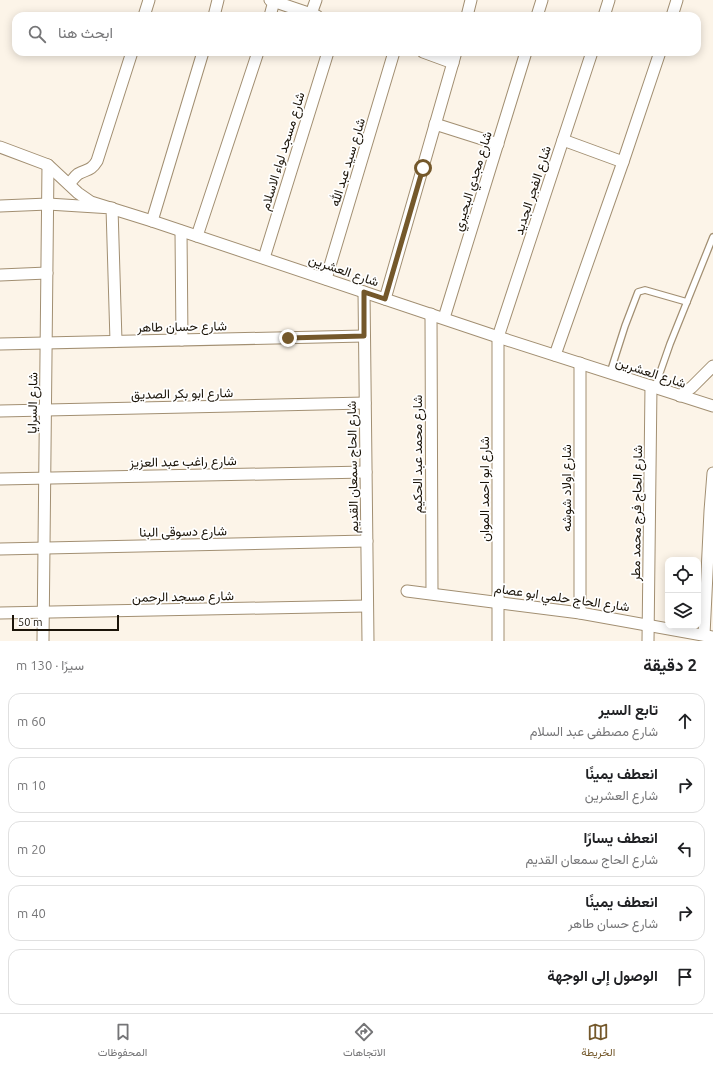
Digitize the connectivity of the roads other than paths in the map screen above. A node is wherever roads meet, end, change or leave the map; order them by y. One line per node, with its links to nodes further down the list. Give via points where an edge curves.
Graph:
1 (149, 0): 9 (street)
2 (218, 0): 10 (street)
3 (316, 0): 13 (street)
4 (471, 0): 14 (street)
5 (542, 0): 15 (street)
6 (609, 0): 16 (street)
7 (677, 0): 17 (street)
8 (272, 1): 11 (street); 12 (street)
9 (145, 12)
10 (215, 12)
11 (271, 12)
12 (305, 12)
13 (314, 12)
14 (468, 12)
15 (538, 12)
16 (605, 12)
17 (673, 12)
18 (131, 56): 33 (street, via 97,161 93,168 80,173)
19 (202, 56): 37 (street)
20 (257, 56): 39 (street)
21 (327, 56): 41 (street, شارع مسجد لواء الاسلام)
22 (393, 56): 44 (street, شارع سيد عبد الله)
23 (525, 56): 29 (street, شارع مجدي البحيري)
24 (591, 56): 28 (street, شارع الفجر الجديد)
25 (659, 56): 31 (street)
26 (455, 57): 27 (street)
27 (435, 124): 29 (street); 46 (street)
28 (563, 140): 31 (street); 51 (street, شارع الفجر الجديد)
29 (498, 144): 49 (street, شارع مجدي البحيري)
30 (0, 147): 32 (street, شارع العشرين)
31 (623, 162): 56 (street)
32 (48, 165): 33 (street, شارع العشرين); 34 (street, شارع السرايا)
33 (69, 184): 36 (street, شارع العشرين, via 91,202)
34 (48, 204): 35 (street); 36 (street); 42 (street, شارع السرايا)
35 (0, 206)
36 (112, 208): 37 (street, شارع العشرين); 53 (street)
37 (152, 221): 38 (street, شارع العشرين)
38 (181, 231): 39 (street, شارع العشرين); 52 (street)
39 (197, 236): 41 (street, شارع العشرين)
40 (713, 237): 47 (lane)
41 (264, 258): 44 (street, شارع العشرين)
42 (47, 273): 43 (street); 54 (street, شارع السرايا)
43 (0, 275)
44 (326, 279): 45 (street, شارع العشرين)
45 (364, 292): 46 (street, شارع العشرين); 50 (street, شارع الحاج سمعان القديم)
46 (385, 299): 48 (street, شارع العشرين)
47 (687, 302): 59 (lane, via 645,290 638,292); 60 (lane)
48 (431, 314): 49 (street, شارع العشرين); 74 (street, شارع محمد عبد الحكيم)
49 (444, 318): 51 (street, شارع العشرين)
50 (364, 336): 52 (street, شارع حسان طاهر); 62 (street, شارع الحاج سمعان القديم)
51 (498, 337): 56 (street, شارع العشرين); 75 (street, شارع ابو احمد الموان)
52 (182, 340): 53 (street, شارع حسان طاهر)
53 (116, 341): 54 (street, شارع حسان طاهر)
54 (46, 343): 55 (street, شارع حسان طاهر); 64 (street, شارع السرايا)
55 (0, 344)
56 (555, 355): 57 (street, شارع العشرين)
57 (580, 363): 59 (street, شارع العشرين); 79 (street, شارع اولاد شوشه)
58 (713, 366): 61 (street)
59 (610, 373): 60 (street, شارع العشرين)
60 (653, 387): 61 (street, شارع العشرين); 80 (street, شارع الحاج فرج محمد مطر)
61 (680, 396): 63 (street, شارع العشرين)
62 (365, 403): 64 (street, شارع ابو بكر الصديق); 66 (street, شارع الحاج سمعان القديم)
63 (713, 406)
64 (45, 410): 65 (street, شارع ابو بكر الصديق); 69 (street, شارع السرايا)
65 (0, 412)
66 (366, 472): 69 (street, شارع راغب عبد العزيز); 70 (street, شارع الحاج سمعان القديم)
67 (713, 472): 81 (street, via 710,510)
68 (0, 478): 69 (street, شارع راغب عبد العزيز)
69 (45, 478): 71 (street, شارع السرايا)
70 (367, 541): 71 (street, شارع دسوقى البنا); 76 (street, شارع الحاج سمعان القديم)
71 (44, 548): 72 (street, شارع دسوقى البنا); 77 (street, شارع السرايا)
72 (0, 549)
73 (407, 591): 74 (street, شارع الحاج حلمي ابو عصام)
74 (432, 593): 75 (street, شارع الحاج حلمي ابو عصام)
75 (498, 602): 79 (street, شارع الحاج حلمي ابو عصام); 84 (street, شارع ابو احمد الموان)
76 (367, 606): 77 (street, شارع مسجد الرحمن); 83 (street, شارع الحاج سمعان القديم)
77 (44, 612): 78 (street, شارع مسجد الرحمن); 82 (street, شارع السرايا)
78 (0, 613)
79 (580, 613): 80 (street, شارع الحاج حلمي ابو عصام)
80 (648, 624): 81 (street, شارع الحاج حلمي ابو عصام); 85 (street, شارع الحاج فرج محمد مطر)
81 (709, 636)
82 (43, 641)
83 (368, 641)
84 (498, 641)
85 (648, 641)

